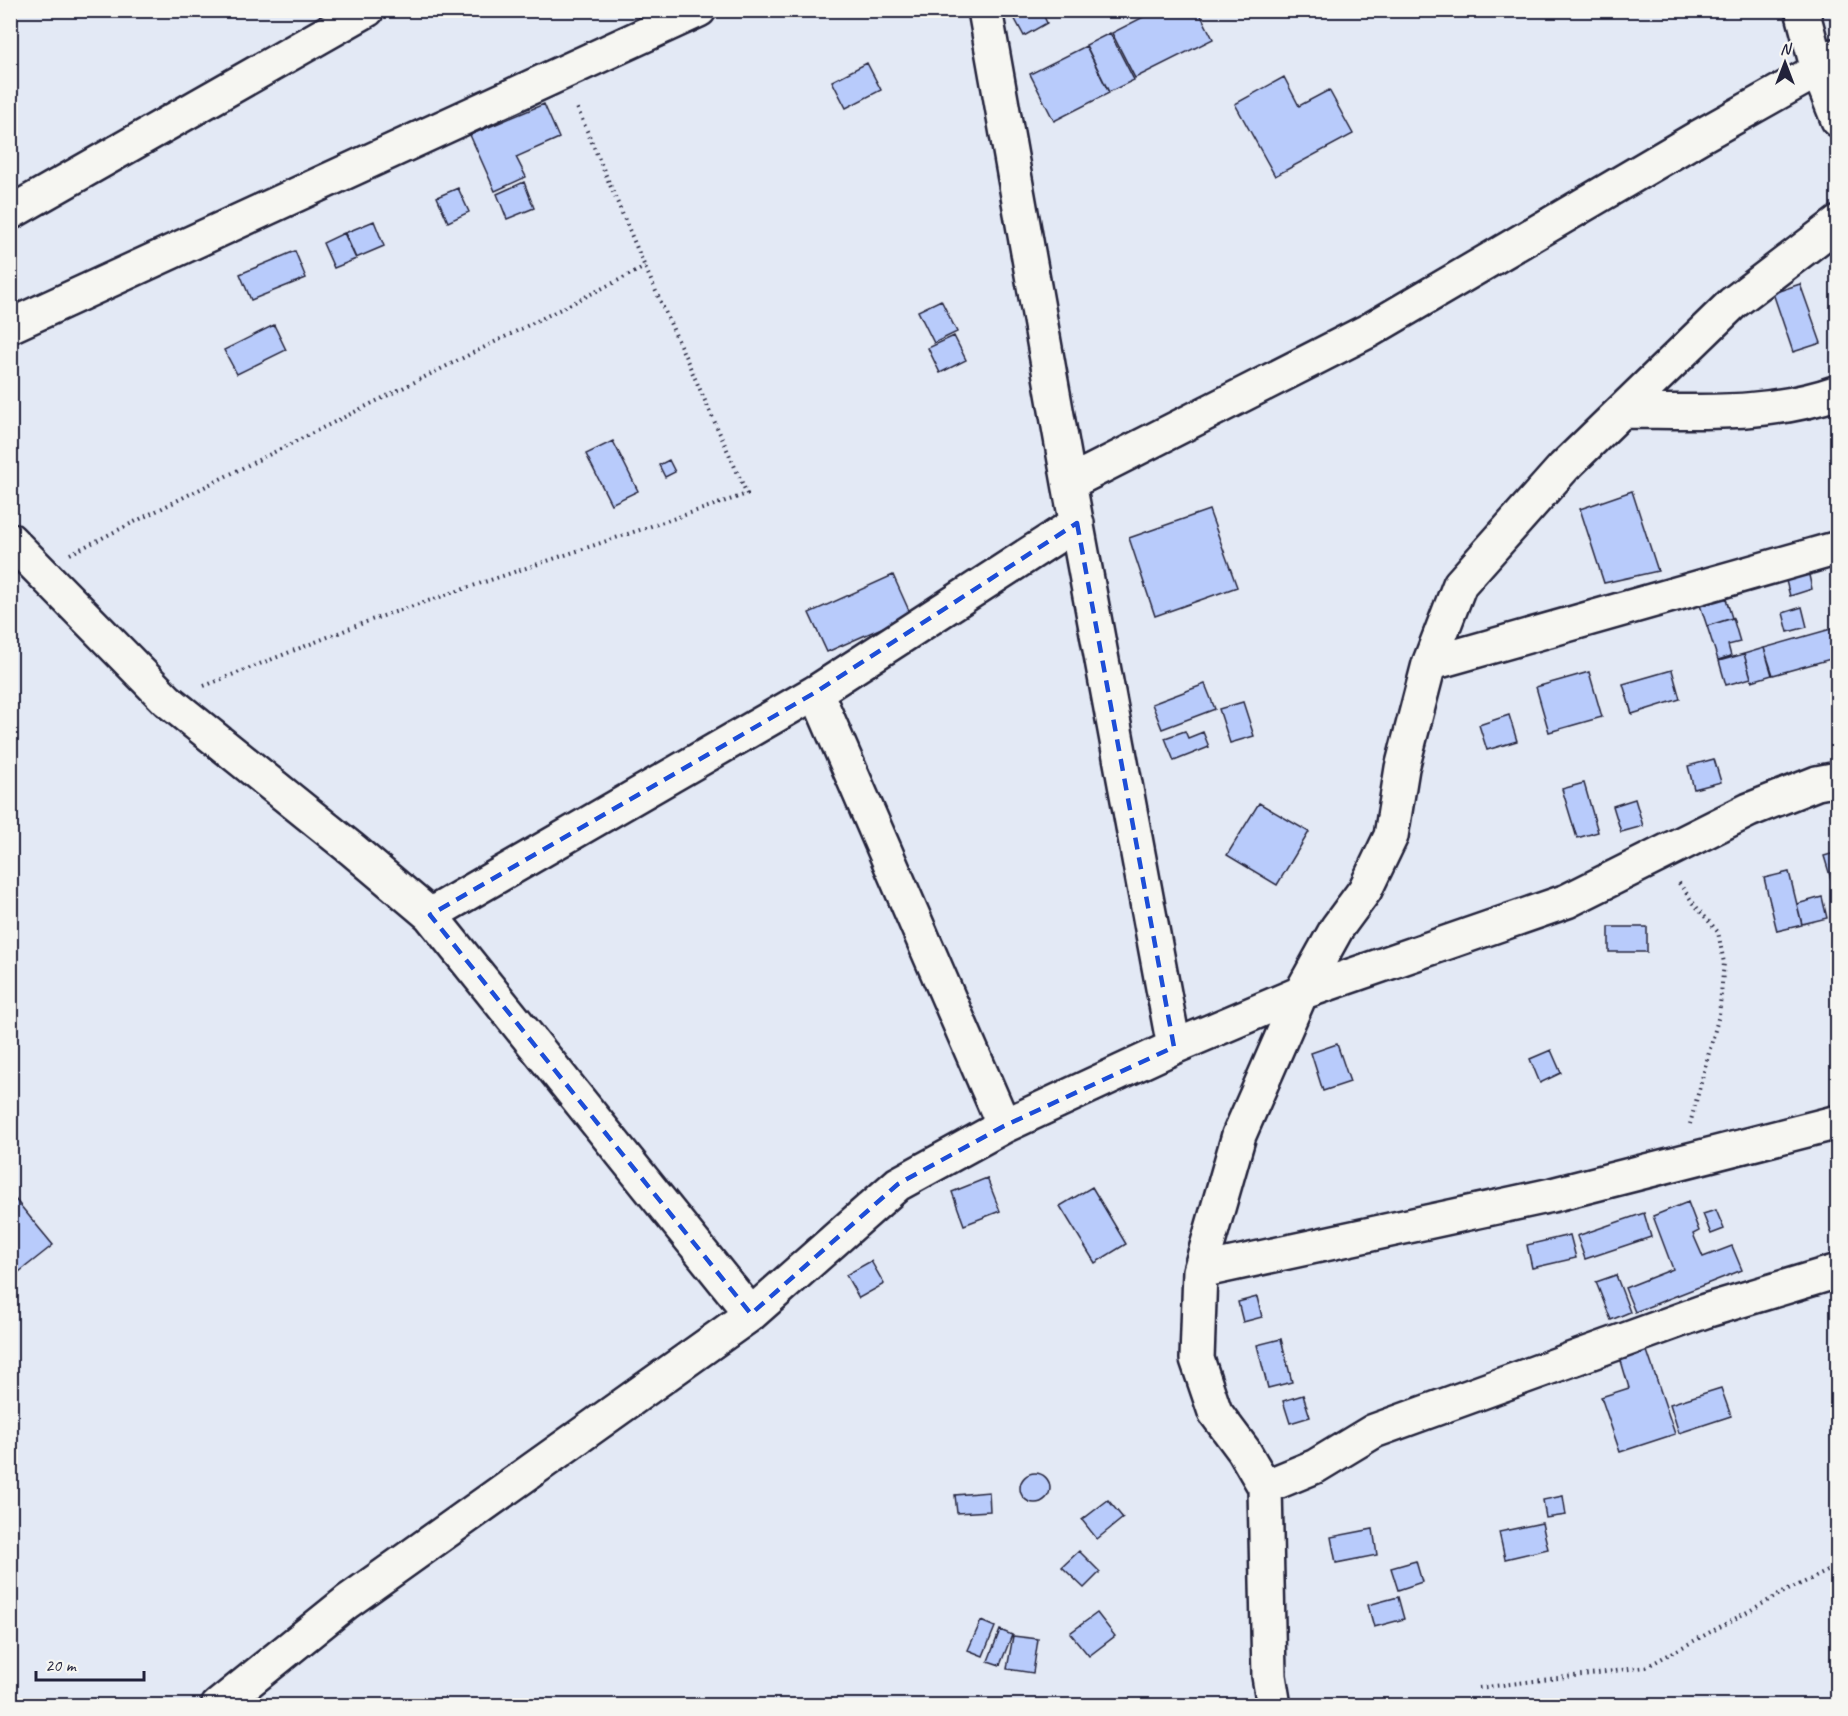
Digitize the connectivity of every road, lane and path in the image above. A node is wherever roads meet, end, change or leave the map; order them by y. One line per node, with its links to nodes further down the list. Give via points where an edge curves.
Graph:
1 (367, 10): 8 (street)
2 (699, 10): 6 (street)
3 (986, 10): 14 (street)
4 (1802, 10): 5 (street)
5 (1828, 61): 7 (street); 14 (street, via 1370,330)
6 (563, 73): 10 (path); 11 (street)
7 (1838, 120)
8 (10, 213)
9 (1838, 223): 13 (street, via 1733,303)
10 (645, 267): 18 (path); 21 (path, via 747,494 371,620)
11 (10, 326)
12 (1838, 392): 13 (street, via 1815,400 1749,411)
13 (1622, 411): 19 (street, via 1564,467 1460,584)
14 (1070, 483): 15 (street)
15 (1077, 522): 20 (street); 26 (street)
16 (10, 540): 18 (street)
17 (1838, 548): 19 (street)
18 (40, 569): 21 (street)
19 (1429, 664): 25 (street, via 1402,768 1390,836 1365,890 1337,928)
20 (816, 692): 24 (street); 28 (street)
21 (167, 700): 24 (street)
22 (1838, 779): 23 (street, via 1817,783 1749,810)
23 (1660, 855): 25 (street, via 1567,901); 29 (path, via 1718,932 1724,963 1719,1015)
24 (430, 915): 32 (street)
25 (1301, 993): 26 (street); 30 (street, via 1239,1134)
26 (1174, 1047): 28 (street)
27 (1838, 1122): 29 (street)
28 (1004, 1126): 32 (street, via 898,1184)
29 (1680, 1162): 30 (street, via 1552,1195)
30 (1200, 1271): 33 (street, via 1197,1359 1215,1412)
31 (1838, 1271): 33 (street, via 1705,1311 1374,1431 1316,1466)
32 (751, 1314): 36 (street, via 347,1602)
33 (1265, 1487): 37 (street, via 1269,1676)
34 (1838, 1566): 35 (path, via 1646,1667)
35 (1479, 1688)
36 (218, 1706)
37 (1274, 1706)

